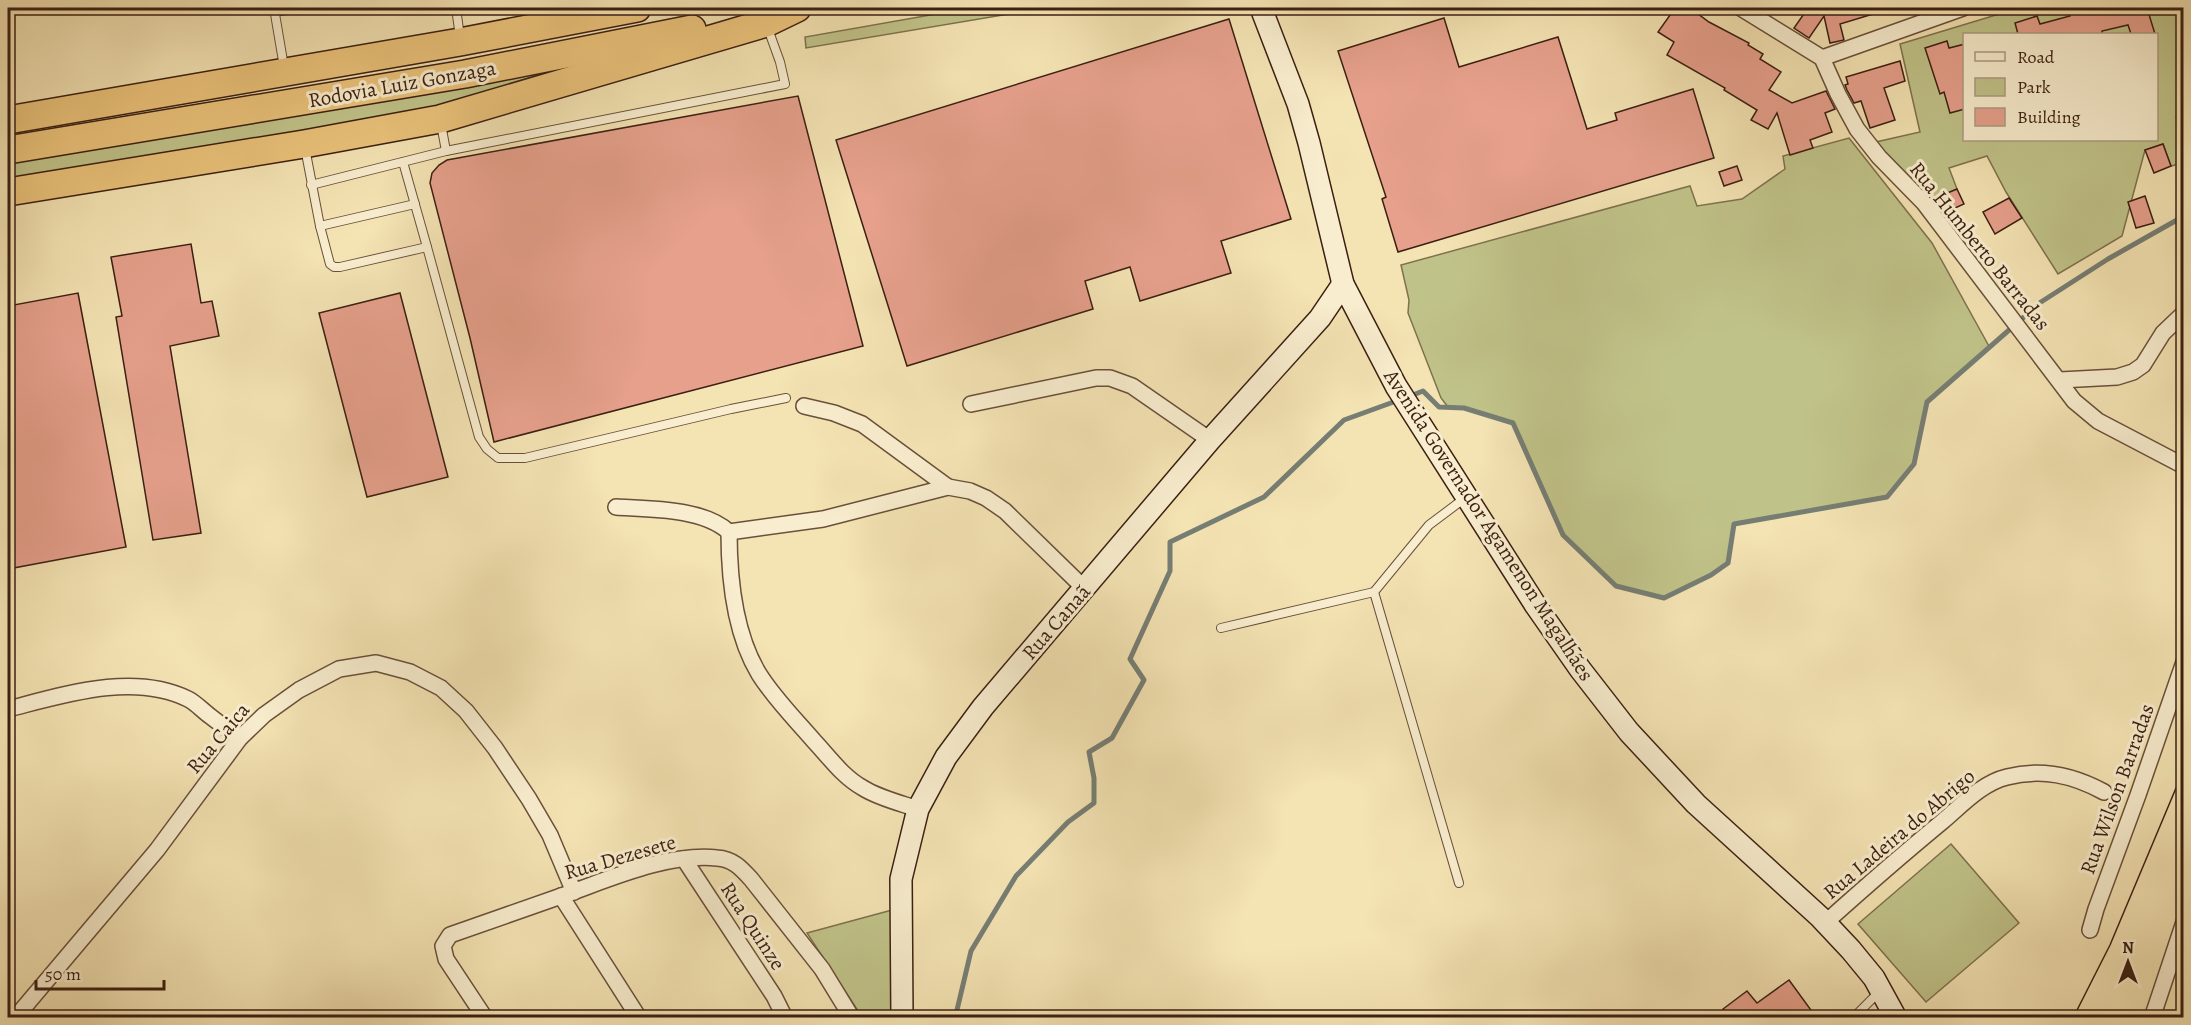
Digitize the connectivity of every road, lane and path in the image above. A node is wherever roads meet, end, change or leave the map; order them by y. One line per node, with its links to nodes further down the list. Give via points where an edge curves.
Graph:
1 (299, 8): 8 (lane)
2 (456, 8): 10 (lane)
3 (637, 8): 10 (highway, Rodovia Luiz Gonzaga)
4 (796, 8): 9 (highway); 16 (highway, Rodovia Luiz Gonzaga, via 465,74)
5 (1262, 8): 24 (main road, Avenida Governador Agamenon Magalhães, via 1301,114)
6 (1741, 8): 11 (street)
7 (1963, 8): 11 (street)
8 (274, 10): 12 (lane)
9 (766, 23): 13 (highway); 17 (lane, via 785,84)
10 (460, 42): 12 (highway, Rodovia Luiz Gonzaga)
11 (1822, 58): 26 (street, Rua Humberto Barradas, via 1857,129 1924,203)
12 (285, 72): 14 (highway, Rodovia Luiz Gonzaga)
13 (440, 119): 15 (highway); 17 (lane)
14 (8, 120)
15 (304, 144): 19 (lane); 20 (highway)
16 (8, 150)
17 (446, 151): 18 (lane)
18 (404, 162): 19 (lane); 21 (lane)
19 (311, 185): 22 (lane)
20 (8, 192)
21 (415, 204): 22 (lane); 23 (lane)
22 (320, 226): 23 (lane, via 328,260 334,267)
23 (427, 247): 27 (lane, via 479,437 498,458 525,458)
24 (1343, 284): 30 (main road, Rua Canaã, via 1320,318); 33 (main road, Avenida Governador Agamenon Magalhães, via 1396,386)
25 (2184, 313): 26 (street, via 2133,372 2117,377)
26 (2060, 380): 31 (street, Rua Humberto Barradas, via 2074,401 2092,416)
27 (786, 398)
28 (971, 404): 30 (street, via 1110,378 1132,386)
29 (804, 406): 32 (street, via 834,412 862,424)
30 (1210, 440): 36 (main road, Rua Canaã)
31 (2184, 466)
32 (948, 487): 35 (street, via 824,519); 36 (street, via 970,491 1005,511)
33 (1466, 497): 37 (lane, via 1429,525); 47 (main road, Avenida Governador Agamenon Magalhães, via 1536,606 1629,732 1696,804)
34 (616, 507): 35 (street, via 667,510 713,521)
35 (729, 532): 43 (street, via 737,614 742,637 759,674 780,703 852,781 872,794)
36 (1084, 589): 43 (main road, Rua Canaã, via 983,707 946,757)
37 (1374, 592): 38 (lane); 45 (lane)
38 (1221, 628)
39 (2184, 662): 49 (street, Rua Wilson Barradas)
40 (8, 710): 41 (street, via 70,693 138,687 190,699)
41 (240, 738): 46 (street, Rua Caica, via 299,690 339,669 376,663 410,672 441,688 466,711 495,748 550,835); 51 (street, Rua Caica, via 157,850)
42 (2104, 792): 47 (street, Rua Ladeira do Abrigo, via 2061,774 2037,772 2005,777 1980,790)
43 (918, 809): 56 (main road, Rua Canaã, via 901,879)
44 (684, 859): 46 (street, Rua Dezesete, via 629,872); 54 (street, Rua Quinze); 55 (street, Rua Dezesete, via 717,858 738,865 822,969)
45 (1459, 883)
46 (568, 894): 52 (street, Rua Dezesete, via 450,935 443,946 446,959); 53 (street, Rua Caica)
47 (1825, 922): 50 (main road, Avenida Governador Agamenon Magalhães)
48 (2184, 922): 59 (street)
49 (2090, 930)
50 (1881, 989): 57 (lane); 58 (main road, Avenida Governador Agamenon Magalhães)
51 (15, 1017)
52 (484, 1017)
53 (639, 1017)
54 (785, 1017)
55 (852, 1017)
56 (902, 1017)
57 (1852, 1017)
58 (1896, 1017)
59 (2152, 1017)

